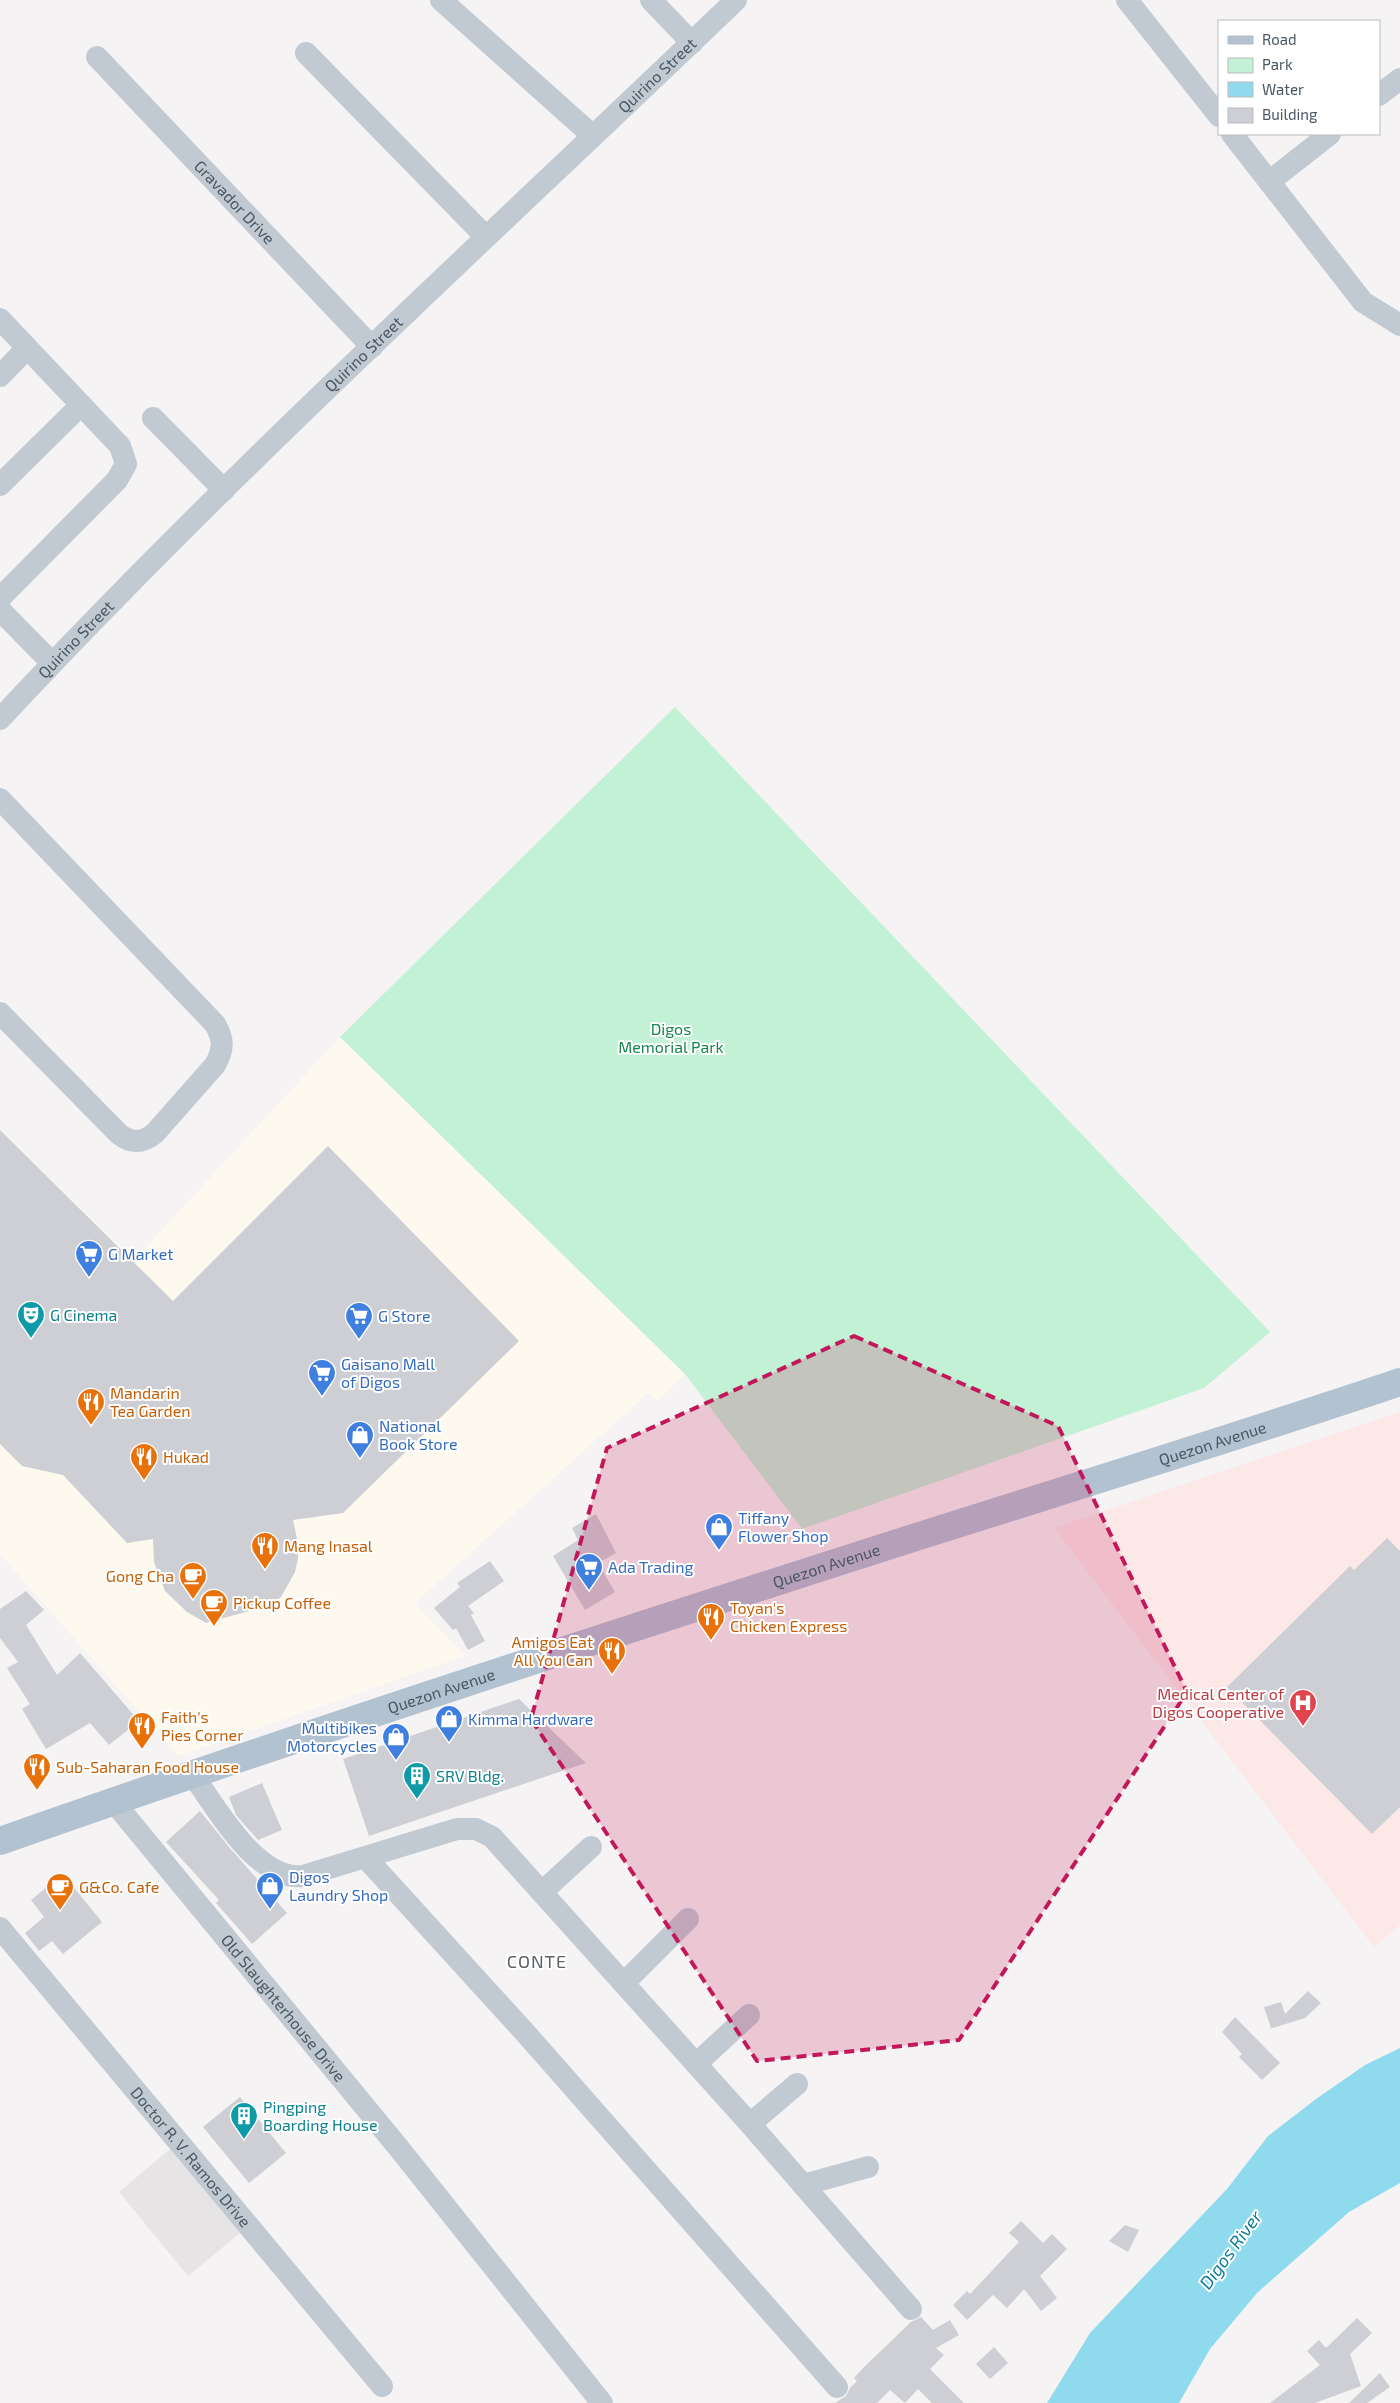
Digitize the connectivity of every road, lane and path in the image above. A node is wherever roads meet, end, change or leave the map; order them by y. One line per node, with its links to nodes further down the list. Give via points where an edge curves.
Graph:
1 (441, 0): 13 (street)
2 (651, 0): 5 (street)
3 (736, 0): 5 (street, Quirino Street)
4 (1127, 0): 10 (street)
5 (692, 43): 13 (street, Quirino Street)
6 (306, 53): 15 (street)
7 (97, 57): 18 (street, Gravador Drive)
8 (1400, 78): 9 (street)
9 (1380, 94)
10 (1218, 115)
11 (1233, 135): 14 (street)
12 (1329, 135): 14 (street)
13 (593, 136): 15 (street, Quirino Street)
14 (1270, 181): 17 (street, via 1363,302)
15 (486, 238): 18 (street, Quirino Street)
16 (0, 319): 19 (street)
17 (1400, 325)
18 (372, 347): 24 (street, Quirino Street)
19 (27, 348): 20 (street); 21 (street)
20 (0, 376)
21 (81, 405): 23 (street); 25 (street, via 120,446 126,464 123,472)
22 (153, 418): 24 (street)
23 (0, 485)
24 (224, 490): 27 (street, Quirino Street)
25 (0, 598)
26 (0, 610): 27 (street)
27 (52, 664): 28 (street, Quirino Street)
28 (0, 719)
29 (0, 799): 30 (street, via 215,1024 221,1035 222,1052 215,1065 155,1133 134,1142 119,1134)
30 (0, 1013)
31 (1400, 1382): 32 (main road, Quezon Avenue, via 1234,1438 466,1681)
32 (192, 1774): 33 (main road, Quezon Avenue); 36 (street, via 247,1848 277,1873 302,1876)
33 (113, 1801): 34 (main road, Quezon Avenue); 50 (street, Old Slaughterhouse Drive, via 398,2147)
34 (0, 1841)
35 (591, 1846): 37 (street)
36 (366, 1858): 37 (street, via 457,1829 482,1830 497,1841); 49 (street, via 529,2037)
37 (542, 1892): 40 (street)
38 (688, 1920): 40 (street)
39 (0, 1928): 48 (street, Doctor R. V. Ramos Drive)
40 (624, 1983): 42 (street)
41 (749, 2014): 42 (street)
42 (696, 2064): 44 (street)
43 (797, 2084): 44 (street)
44 (750, 2124): 46 (street)
45 (868, 2167): 46 (street)
46 (803, 2185): 47 (street)
47 (911, 2309)
48 (382, 2386)
49 (837, 2387)
50 (602, 2403)

